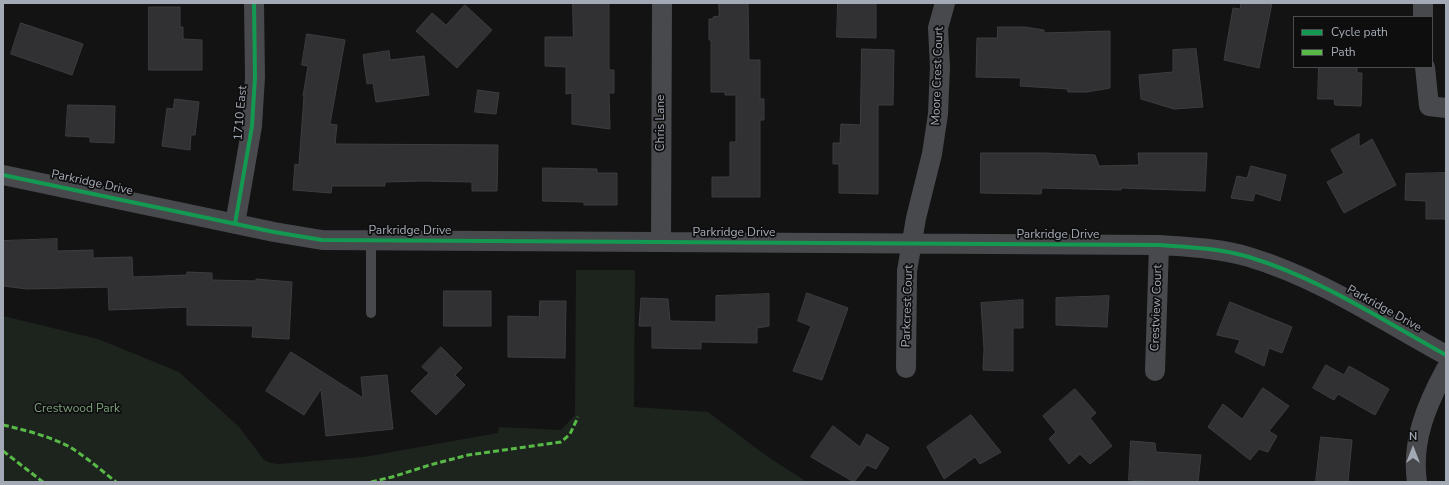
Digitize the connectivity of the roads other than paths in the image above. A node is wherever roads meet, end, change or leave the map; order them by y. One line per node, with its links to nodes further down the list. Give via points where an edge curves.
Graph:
1 (254, 3): 9 (street, 1710 East, via 255,77 252,126)
2 (662, 3): 11 (street, Chris Lane)
3 (945, 3): 12 (street, Moore Crest Court, via 938,28 938,114)
4 (1423, 3): 5 (street)
5 (1423, 16)
6 (1425, 68): 7 (street, via 1429,106)
7 (1446, 108)
8 (3, 175): 9 (street, Parkridge Drive)
9 (235, 224): 10 (street, Parkridge Drive, via 322,240)
10 (371, 241): 11 (street, Parkridge Drive); 14 (lane)
11 (661, 242): 12 (street, Parkridge Drive)
12 (913, 244): 13 (street, Parkridge Drive); 16 (street, Parkcrest Court, via 907,271)
13 (1159, 245): 15 (street, Parkridge Drive, via 1205,248 1247,256 1287,270 1332,291); 18 (street, Crestview Court)
14 (371, 313)
15 (1446, 356)
16 (906, 368)
17 (1446, 368): 19 (street, via 1422,420 1416,445)
18 (1155, 371)
19 (1417, 482)

